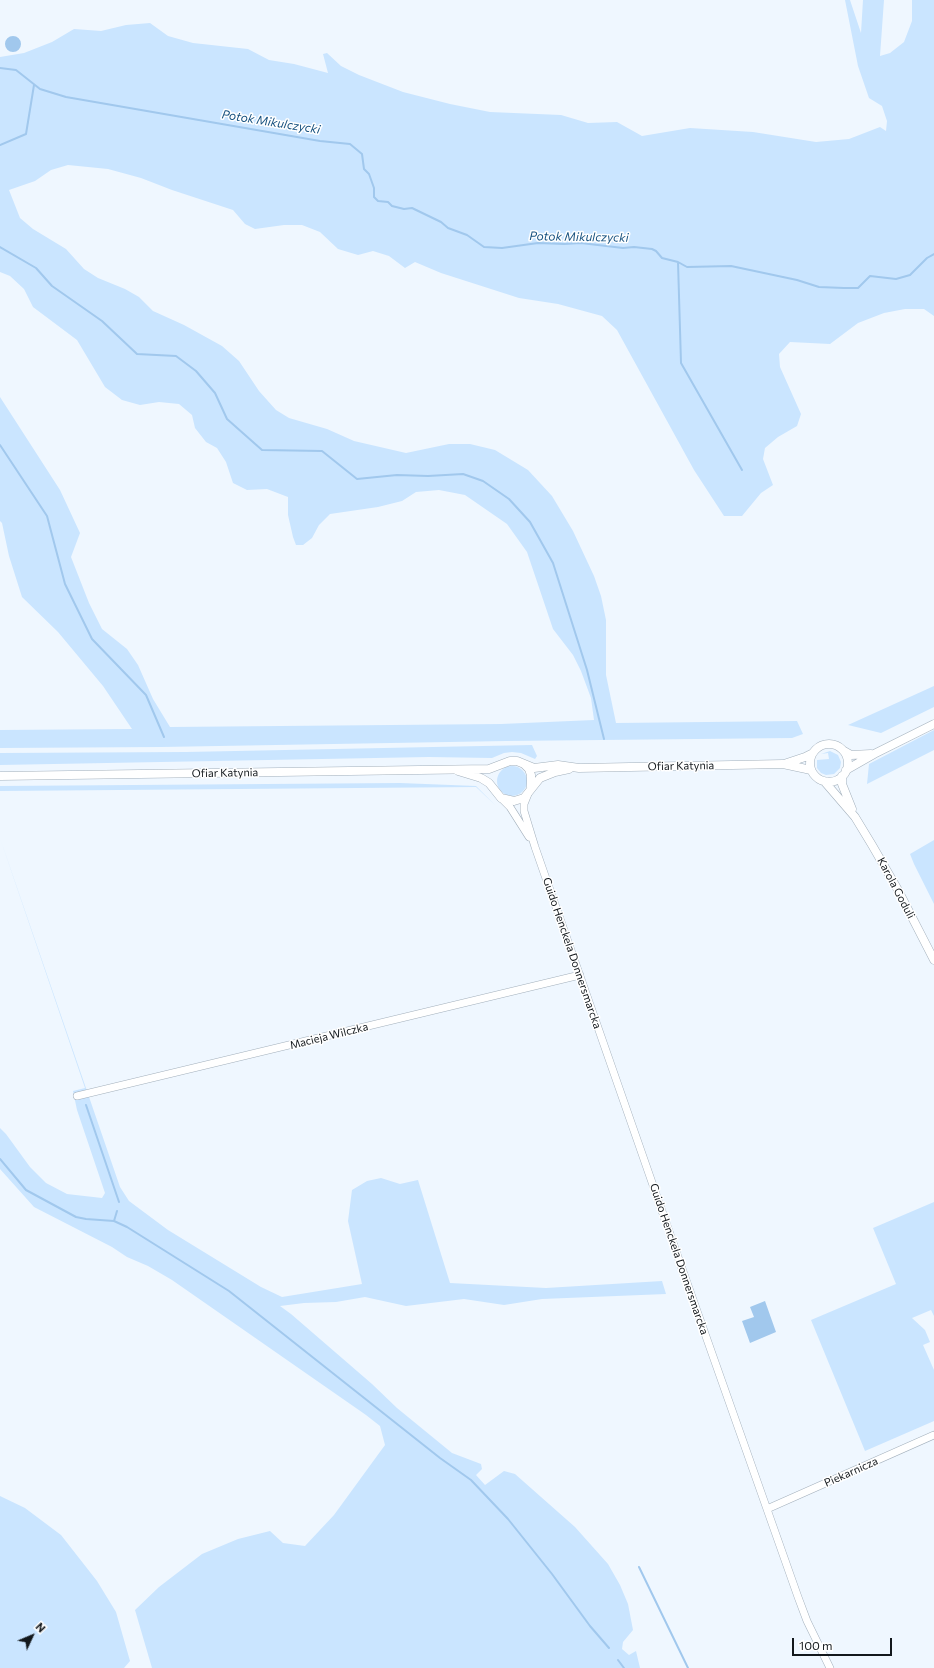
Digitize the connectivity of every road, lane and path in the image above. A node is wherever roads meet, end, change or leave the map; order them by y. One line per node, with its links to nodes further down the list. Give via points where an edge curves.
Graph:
1 (934, 724): 4 (street)
2 (843, 750): 3 (street, via 835,745 825,744); 4 (street, via 851,755); 11 (street, via 848,761)
3 (813, 753): 6 (street, Ofiar Katynia); 10 (street)
4 (874, 754): 11 (street)
5 (523, 764): 7 (street, Ofiar Katynia, via 510,761); 8 (street, Ofiar Katynia, via 534,768 558,765); 15 (street, via 531,775)
6 (783, 764): 8 (street, Ofiar Katynia); 10 (street, Ofiar Katynia)
7 (499, 765): 9 (street, Ofiar Katynia, via 489,769); 14 (street, via 493,773)
8 (579, 768): 15 (street, Ofiar Katynia, via 546,775)
9 (451, 770): 12 (street, Ofiar Katynia); 14 (street, Ofiar Katynia, via 481,778)
10 (811, 770): 13 (street)
11 (844, 773): 13 (street, via 834,781); 17 (street, Karola Goduli, via 842,784)
12 (0, 776)
13 (824, 781): 17 (street, Karola Goduli)
14 (493, 787): 16 (street, Ofiar Katynia)
15 (530, 790): 16 (street, Ofiar Katynia, via 524,798 514,801); 18 (street, Guido Henckela Donnersmarcka, via 524,811)
16 (501, 798): 18 (street, Guido Henckela Donnersmarcka, via 510,807)
17 (855, 817): 19 (street, Karola Goduli, via 885,866)
18 (535, 847): 20 (street, Guido Henckela Donnersmarcka)
19 (934, 960)
20 (580, 975): 21 (street, Macieja Wilczka); 23 (street, Guido Henckela Donnersmarcka)
21 (77, 1096)
22 (934, 1435): 23 (street, Piekarnicza)
23 (767, 1509): 24 (street, Guido Henckela Donnersmarcka, via 802,1608)
24 (830, 1668)

